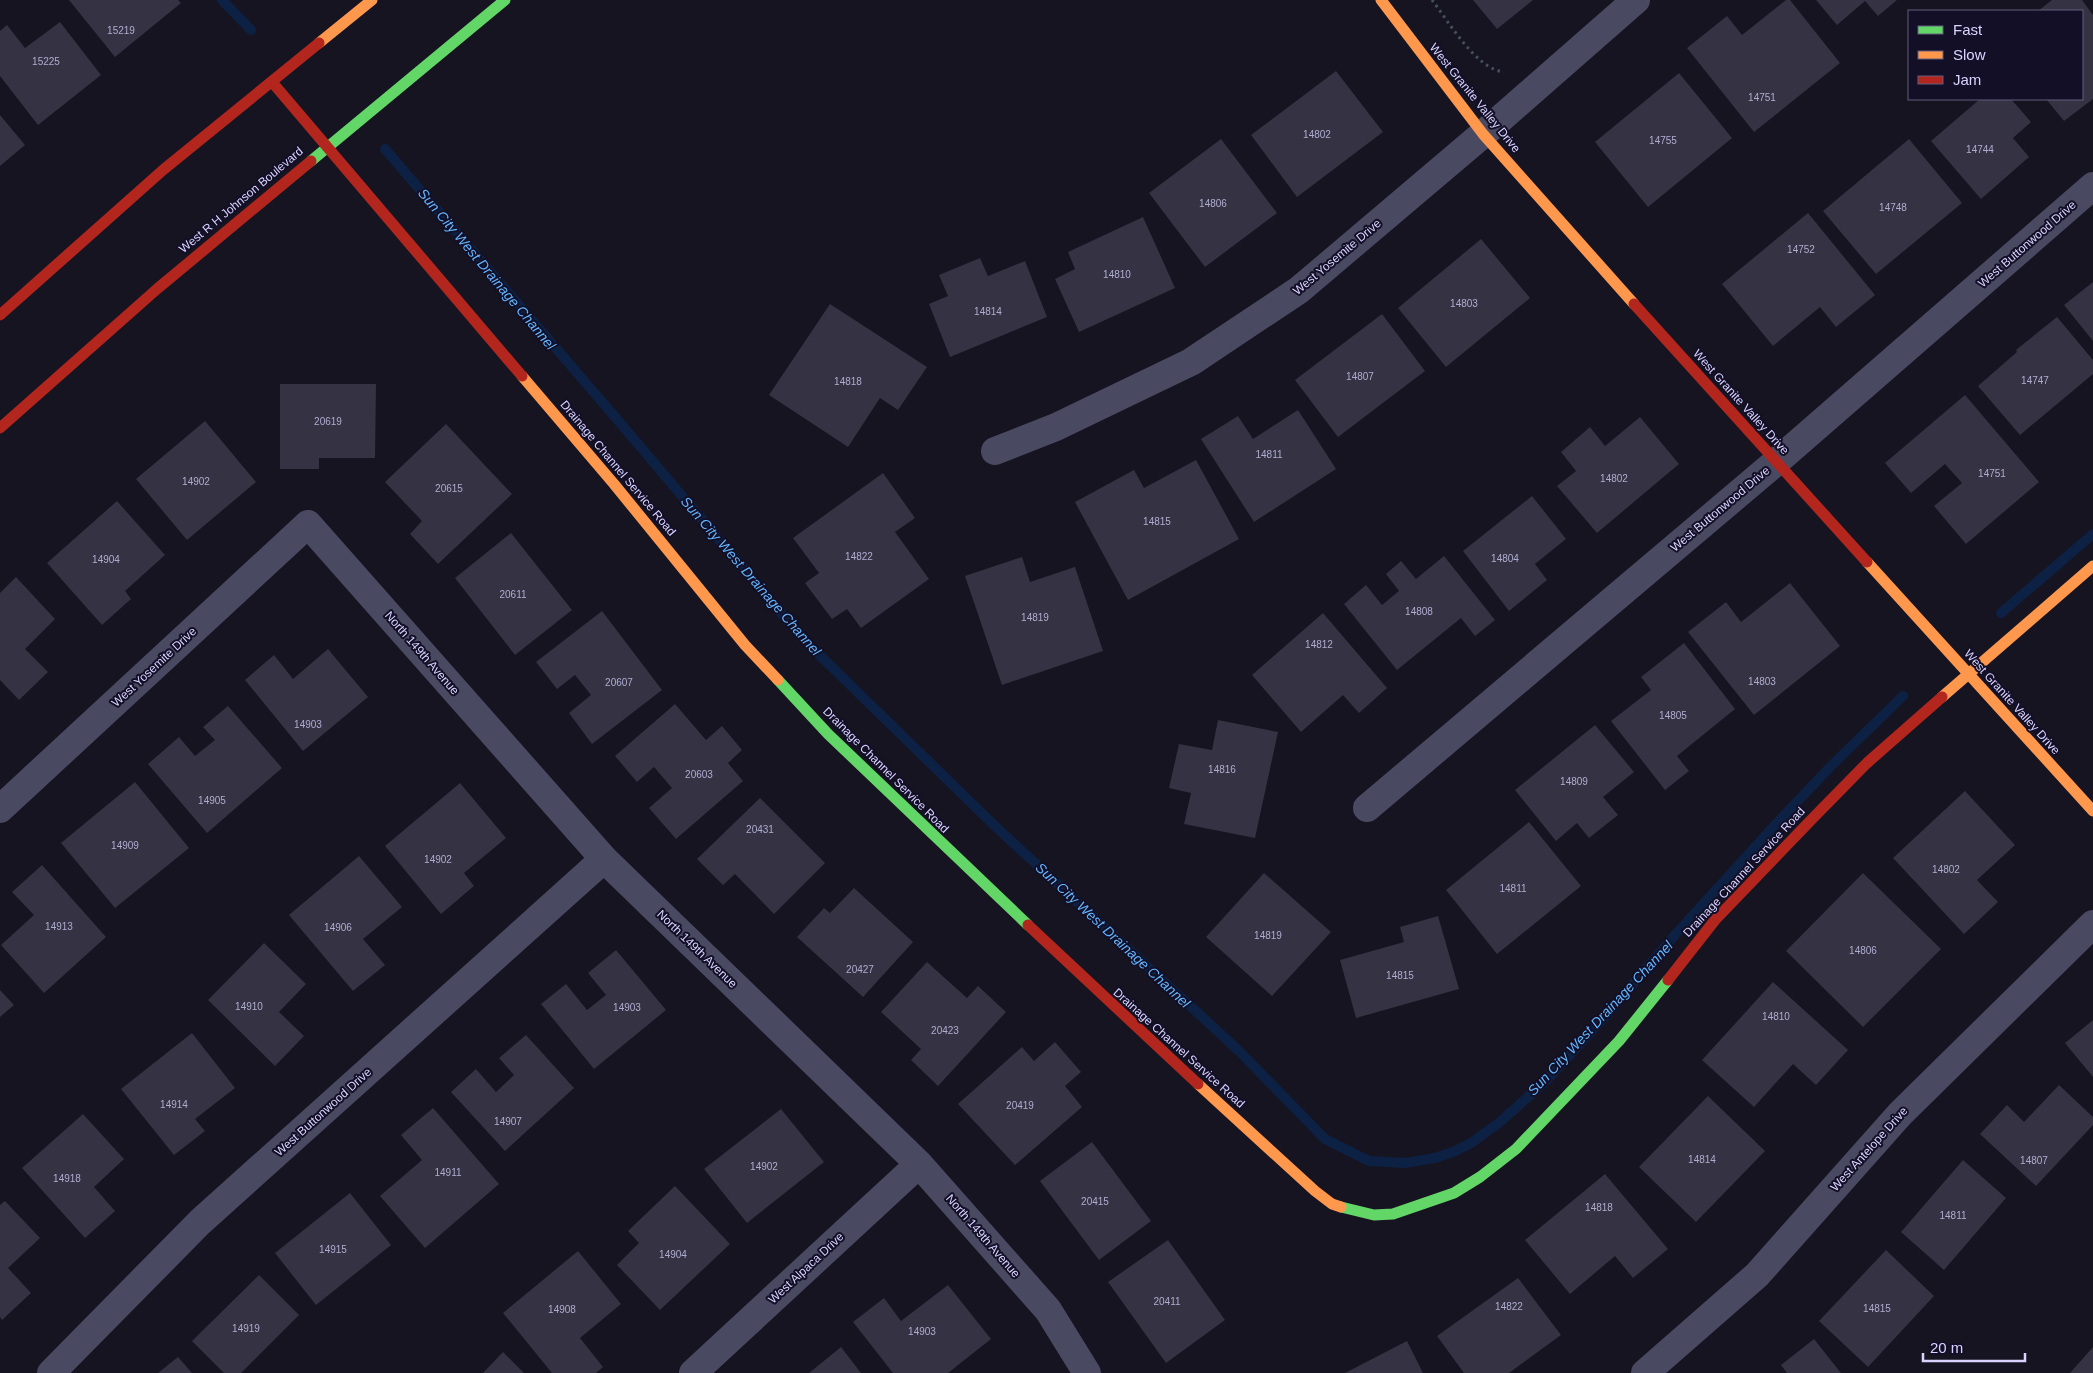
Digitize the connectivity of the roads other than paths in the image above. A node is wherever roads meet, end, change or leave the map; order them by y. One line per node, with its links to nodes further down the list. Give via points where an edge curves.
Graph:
1 (372, 0): 5 (street)
2 (505, 0): 7 (street, West R H Johnson Boulevard)
3 (1381, 0): 6 (street, West Granite Valley Drive)
4 (1636, 0): 6 (street, West Yosemite Drive)
5 (272, 82): 7 (street, Drainage Channel Service Road); 9 (street, via 164,170)
6 (1483, 134): 11 (street, West Yosemite Drive, via 1299,290 1191,362 1056,428); 12 (street, West Granite Valley Drive)
7 (328, 146): 10 (street, West R H Johnson Boulevard, via 157,289); 14 (street, Drainage Channel Service Road, via 746,645 828,734 1112,1005 1301,1178 1332,1204 1352,1211 1393,1214 1423,1205 1454,1193 1516,1149 1619,1041 1716,920 1813,818 1867,764)
8 (2093, 186): 12 (street, West Buttonwood Drive)
9 (0, 315)
10 (0, 428)
11 (996, 451)
12 (1776, 462): 15 (street, West Buttonwood Drive); 17 (street, West Granite Valley Drive)
13 (308, 524): 16 (street, West Yosemite Drive); 18 (street, North 149th Avenue)
14 (2093, 566)
15 (1367, 808)
16 (0, 809)
17 (2093, 811)
18 (604, 859): 20 (street, North 149th Avenue); 21 (street, West Buttonwood Drive, via 200,1222)
19 (2093, 924): 24 (street, West Antelope Drive, via 1900,1114 1757,1275)
20 (919, 1164): 22 (street, West Alpaca Drive); 23 (street, North 149th Avenue, via 1048,1310)
21 (51, 1373)
22 (693, 1373)
23 (1087, 1373)
24 (1645, 1373)

